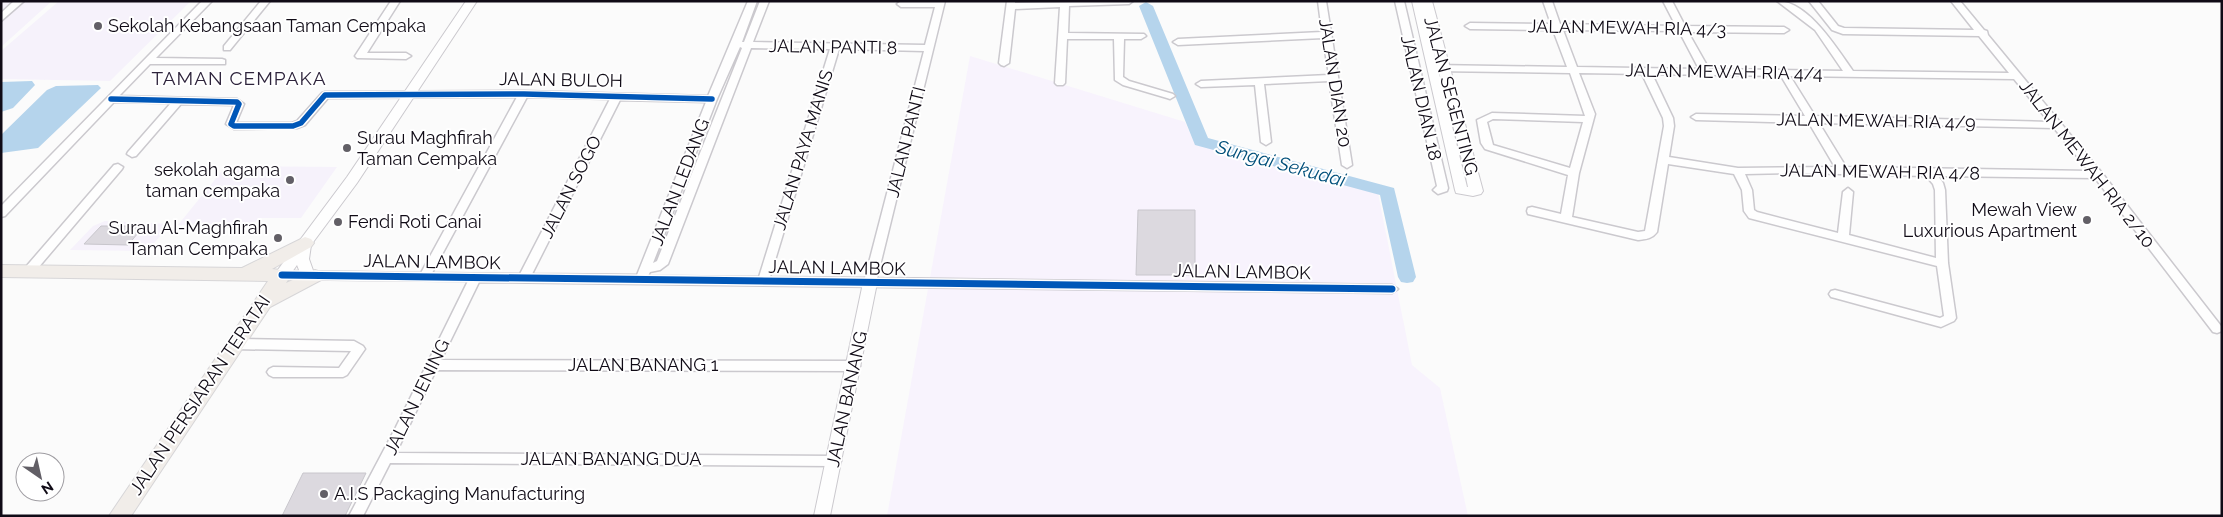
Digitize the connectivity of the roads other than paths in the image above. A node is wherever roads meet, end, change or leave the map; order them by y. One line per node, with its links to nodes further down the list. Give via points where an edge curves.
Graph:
1 (20, 1): 22 (street)
2 (208, 1): 39 (street)
3 (266, 1): 36 (street)
4 (396, 1): 38 (street, via 360,56)
5 (472, 1): 54 (street)
6 (753, 1): 33 (street, JALAN LEDANG)
7 (765, 1): 34 (street)
8 (1129, 1): 21 (street)
9 (1322, 1): 28 (street, JALAN DIAN 20)
10 (1399, 1): 75 (street, JALAN DIAN 18, via 1443,188)
11 (1417, 1): 42 (street, JALAN SEGENTING)
12 (1426, 1): 43 (street, JALAN SEGENTING)
13 (1546, 1): 24 (street)
14 (1667, 1): 25 (street)
15 (1781, 1): 48 (street, via 1818,28)
16 (1813, 1): 27 (street, via 1835,28 1843,31)
17 (1955, 1): 27 (street, JALAN MEWAH RIA 2/10)
18 (940, 2): 19 (street); 37 (street, JALAN PANTI)
19 (901, 4)
20 (1011, 4): 21 (street); 41 (street)
21 (1065, 4): 29 (street)
22 (1, 18)
23 (1470, 26): 24 (street, JALAN MEWAH RIA 4/3)
24 (1557, 28): 25 (street, JALAN MEWAH RIA 4/3); 44 (street)
25 (1683, 29): 26 (street, JALAN MEWAH RIA 4/3); 46 (street)
26 (1784, 30)
27 (1984, 33): 49 (street, JALAN MEWAH RIA 2/10)
28 (1327, 35): 32 (street); 50 (street, JALAN DIAN 20)
29 (1063, 36): 30 (street); 52 (street)
30 (1119, 36): 31 (street); 57 (street, via 1118,78)
31 (1141, 36)
32 (1178, 42)
33 (736, 45): 34 (street, JALAN PANTI 8); 59 (street, JALAN LEDANG)
34 (748, 46): 35 (street, JALAN PANTI 8); 83 (street, via 662,264)
35 (835, 47): 37 (street, JALAN PANTI 8); 93 (street, JALAN PAYA MANIS)
36 (227, 48)
37 (930, 48): 94 (street, JALAN PANTI)
38 (406, 56)
39 (148, 61): 40 (street); 58 (street)
40 (222, 62)
41 (1004, 63)
42 (1431, 68): 43 (street, JALAN MEWAH RIA 4/4); 43 (street, JALAN SEGENTING, via 1461,190 1476,191)
43 (1444, 68): 44 (street, JALAN MEWAH RIA 4/4)
44 (1573, 70): 45 (street, JALAN MEWAH RIA 4/4); 63 (street, via 1590,114)
45 (1646, 71): 46 (street, JALAN MEWAH RIA 4/4); 67 (street, via 1668,118)
46 (1706, 72): 47 (street, JALAN MEWAH RIA 4/4)
47 (1784, 73): 48 (street, JALAN MEWAH RIA 4/4); 62 (street)
48 (1850, 74): 49 (street, JALAN MEWAH RIA 4/4)
49 (2018, 76): 64 (street, JALAN MEWAH RIA 2/10)
50 (1334, 78): 51 (street); 68 (street, JALAN DIAN 20)
51 (1259, 82): 53 (street); 65 (street)
52 (1060, 83)
53 (1201, 84)
54 (409, 94): 55 (street, JALAN BULOH); 60 (street, JALAN BULOH, via 325,95 301,123 293,126 234,126 231,124 237,102); 81 (street)
55 (524, 94): 56 (street, JALAN BULOH); 89 (street, JALAN BULOH)
56 (617, 96): 59 (street, JALAN BULOH); 91 (street, JALAN SOGO)
57 (1170, 96)
58 (111, 99): 60 (street); 78 (street)
59 (712, 99): 83 (street, JALAN LEDANG)
60 (179, 100): 66 (street)
61 (1696, 117): 62 (street, JALAN MEWAH RIA 4/9)
62 (1811, 119): 64 (street, JALAN MEWAH RIA 4/9); 70 (street)
63 (1589, 120): 73 (street); 73 (street, via 1492,116 1482,120 1486,143 1490,147)
64 (2057, 125): 74 (street, JALAN MEWAH RIA 2/10)
65 (1266, 142)
66 (132, 154)
67 (1663, 160): 71 (street, JALAN MEWAH RIA 4/8); 79 (street, via 1648,236)
68 (1347, 165)
69 (118, 167): 85 (street)
70 (1842, 170): 71 (street, JALAN MEWAH RIA 4/8); 72 (street, JALAN MEWAH RIA 4/8)
71 (1738, 171): 80 (street, via 1753,215)
72 (1929, 172): 74 (street, JALAN MEWAH RIA 4/8); 82 (street, via 1940,190)
73 (1574, 174): 79 (street)
74 (2098, 175): 98 (street, JALAN MEWAH RIA 2/10)
75 (1438, 190)
76 (1848, 192): 80 (street)
77 (1532, 211): 79 (street)
78 (1, 213)
79 (1566, 218)
80 (1843, 237): 82 (street)
81 (305, 243): 86 (main road); 87 (street); 88 (street, via 302,259)
82 (1942, 262): 96 (street, via 1950,318 1941,323)
83 (646, 268): 92 (street, JALAN LEDANG)
84 (1, 271): 85 (main road)
85 (28, 272): 86 (main road)
86 (242, 275): 87 (main road); 97 (main road, via 256,294)
87 (282, 275): 88 (street, JALAN LAMBOK); 97 (main road, JALAN PERSIARAN TERATAI)
88 (311, 276): 89 (street, JALAN LAMBOK); 97 (main road)
89 (424, 277): 90 (street, JALAN LAMBOK)
90 (476, 278): 91 (street, JALAN LAMBOK); 100 (street, JALAN JENING)
91 (524, 278): 92 (street, JALAN LAMBOK)
92 (641, 280): 93 (street, JALAN LAMBOK)
93 (763, 282): 94 (street, JALAN LAMBOK)
94 (870, 283): 95 (street, JALAN LAMBOK); 101 (street, JALAN BANANG)
95 (1392, 289)
96 (1835, 294)
97 (258, 309): 99 (main road, JALAN PERSIARAN TERATAI)
98 (2217, 329)
99 (234, 344): 102 (street, via 354,346 359,349 343,372); 105 (main road, JALAN PERSIARAN TERATAI)
100 (431, 365): 101 (street, JALAN BANANG 1); 103 (street, JALAN JENING)
101 (854, 366): 104 (street, JALAN BANANG)
102 (274, 372)
103 (388, 458): 104 (street, JALAN BANANG DUA); 106 (street, JALAN JENING)
104 (834, 461): 107 (street, JALAN BANANG)
105 (119, 516)
106 (356, 516)
107 (822, 516)

